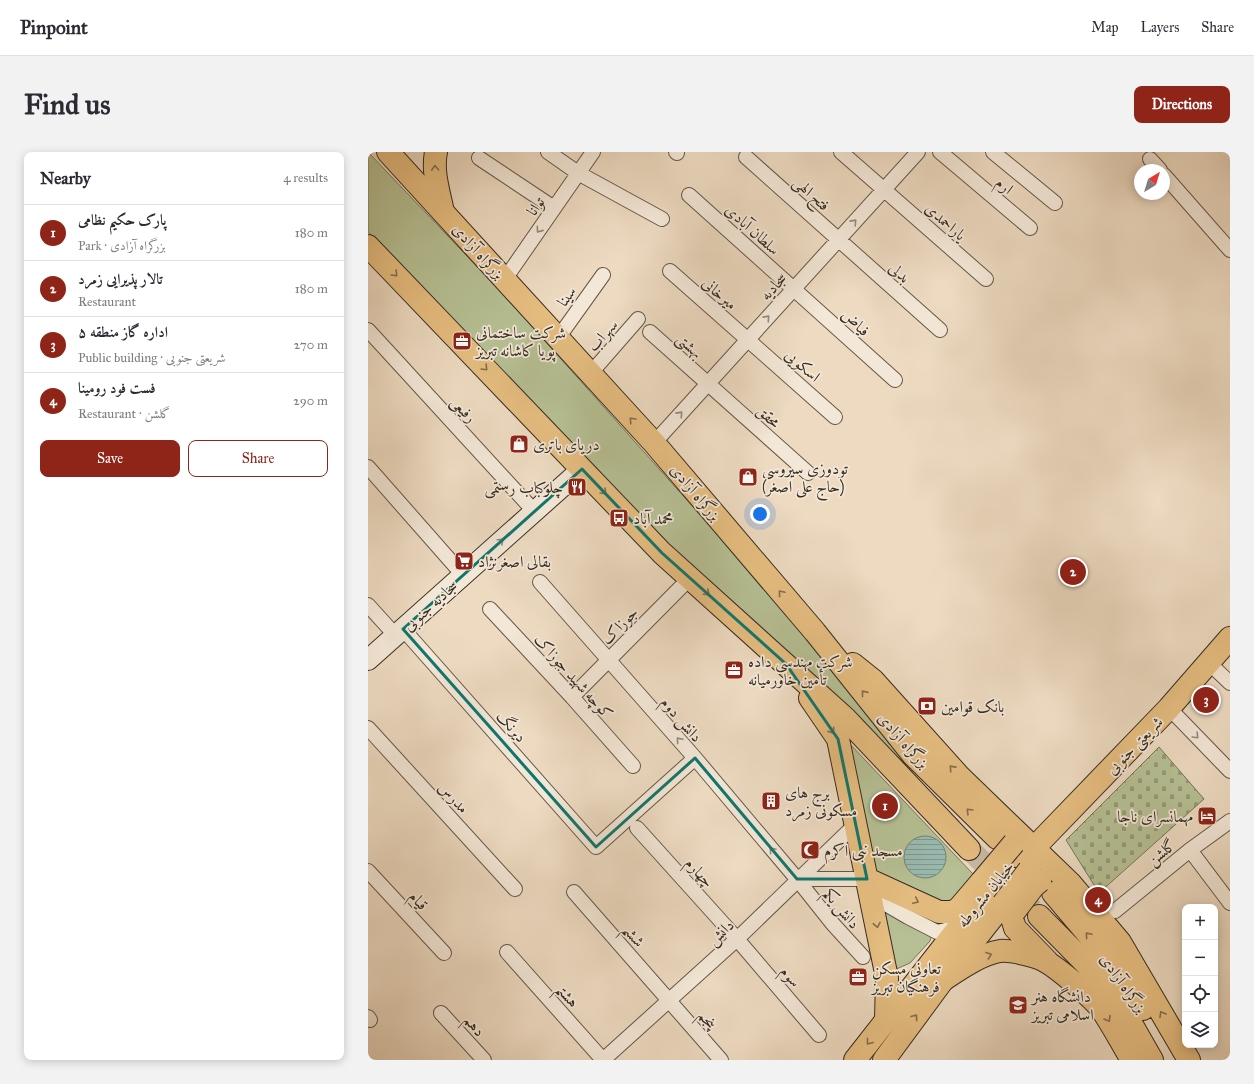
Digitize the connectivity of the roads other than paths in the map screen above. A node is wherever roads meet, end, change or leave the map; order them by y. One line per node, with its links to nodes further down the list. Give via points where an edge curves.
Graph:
1 (388, 152): 19 (main road, بزرگراه آزادی)
2 (436, 152): 19 (main road, one-way to 2, via 435,176)
3 (548, 152): 13 (street)
4 (593, 152): 13 (street, توانا)
5 (841, 152): 15 (street, یاراحمدی)
6 (918, 152): 15 (street, سجادیه)
7 (940, 152): 21 (street, ارم)
8 (993, 152): 17 (street)
9 (746, 157): 22 (street, فتح الهی)
10 (479, 158): 18 (street)
11 (1150, 159): 12 (street)
12 (1155, 164)
13 (578, 173): 18 (street, توانا); 20 (street)
14 (1170, 182): 24 (street)
15 (884, 190): 22 (street, سجادیه, one-way to 15); 28 (street, یاراحمدی)
16 (690, 195): 29 (street, سلطان آبادی)
17 (1055, 203)
18 (554, 208): 27 (street, توانا, one-way to 27)
19 (443, 212): 27 (main road, بزرگراه آزادی)
20 (662, 219)
21 (1030, 228)
22 (838, 239): 29 (street, سجادیه); 32 (street, بدلی)
23 (368, 246): 42 (main road, بزرگراه آزادی, one-way to 42)
24 (1230, 250)
25 (670, 271): 35 (street, میرخانی)
26 (603, 275): 34 (street, سینا)
27 (505, 279): 34 (main road, بزرگراه آزادی)
28 (986, 279)
29 (794, 289): 35 (street, سجادیه, one-way to 29); 37 (street, فیاض)
30 (638, 319): 36 (street, سهراب)
31 (368, 330): 44 (street, رفیعی)
32 (940, 330)
33 (650, 332): 38 (street, بهشتی)
34 (558, 338): 36 (main road, بزرگراه آزادی)
35 (748, 340): 38 (street, سجادیه); 39 (street, اسکویی)
36 (590, 374): 40 (main road, بزرگراه آزادی, one-way to 36)
37 (895, 380)
38 (708, 384): 40 (street, سجادیه, one-way to 38); 43 (street, محقق)
39 (835, 417)
40 (654, 443): 68 (main road, بزرگراه آزادی, one-way to 40, via 914,755 815,632)
41 (368, 467): 45 (street)
42 (582, 468): 44 (street, سجادیه جنوبی); 46 (main road, بزرگراه آزادی, one-way to 46, via 662,553)
43 (808, 473)
44 (534, 511): 45 (street, سجادیه جنوبی, one-way to 44)
45 (463, 575): 50 (street, سجادیه جنوبی)
46 (690, 578): 53 (street, جوزاک); 55 (main road, بزرگراه آزادی, one-way to 55)
47 (540, 582): 53 (street, دانش دوم)
48 (368, 605): 50 (street, دیرنگ)
49 (490, 608): 57 (street, کوچه شهید جوزاک)
50 (399, 632): 52 (street, سجادیه جنوبی); 60 (street, دیرنگ, via 596,847)
51 (1230, 638): 54 (main road, شریعتی جنوبی)
52 (368, 660)
53 (608, 660): 57 (street, جوزاک); 60 (street, دانش دوم, one-way to 53)
54 (1209, 663): 56 (street); 58 (main road, شریعتی جنوبی)
55 (786, 664): 64 (main road, one-way to 64, via 838,739); 66 (main road, بزرگراه آزادی, via 846,719)
56 (1230, 683)
57 (572, 697): 61 (street, کوچه شهید جوزاک)
58 (1170, 708): 62 (street, one-way to 62); 68 (main road, شریعتی جنوبی)
59 (368, 728): 72 (street, مدرس)
60 (695, 758): 71 (street, دانش دوم, one-way to 60)
61 (632, 766)
62 (1230, 771)
63 (1230, 821): 67 (street, گلشن)
64 (856, 824): 70 (main road); 71 (street, دانش)
65 (637, 828): 79 (street, چهارم)
66 (969, 849)
67 (1190, 850): 75 (street); 76 (street, گلشن)
68 (1030, 861): 74 (main road, bridge); 74 (main road, bridge, via 1033,887); 96 (main road, بزرگراه آزادی, one-way to 68, via 1115,966); 97 (main road, one-way to 68, via 1120,942)
69 (368, 871): 81 (street, قیام)
70 (867, 879): 71 (street); 74 (main road, one-way to 74, via 939,912 953,912); 78 (street, via 878,896 908,917 937,932); 87 (main road, one-way to 87, via 887,978)
71 (797, 880): 79 (street, دانش); 82 (street, دانش یکم)
72 (515, 889)
73 (574, 892): 85 (street, ششم)
74 (997, 897): 78 (main road, خیابان مشروطه); 83 (main road, via 1012,918 1014,928); 84 (main road, خیابان مشروطه)
75 (1230, 904)
76 (1115, 910)
77 (1039, 916): 95 (main road, بزرگراه آزادی, via 1103,981)
78 (958, 927): 87 (main road, خیابان مشروطه)
79 (737, 940): 85 (street, دانش); 88 (street, سوم)
80 (507, 952): 90 (street, هشتم)
81 (444, 953)
82 (863, 957)
83 (1053, 968): 84 (main road, one-way to 83, via 962,967 1000,951 1042,960); 94 (main road, one-way to 94, via 1102,1009)
84 (943, 980): 93 (main road, خیابان مشروطه, one-way to 84)
85 (669, 1001): 90 (street, دانش); 91 (street, پنجم)
86 (441, 1013): 89 (street, دهم)
87 (886, 1020): 92 (main road, خیابان مشروطه, one-way to 92)
88 (819, 1035)
89 (484, 1060)
90 (603, 1060)
91 (721, 1060)
92 (855, 1060)
93 (884, 1060)
94 (1132, 1060)
95 (1152, 1060)
96 (1173, 1060)
97 (1189, 1060)

